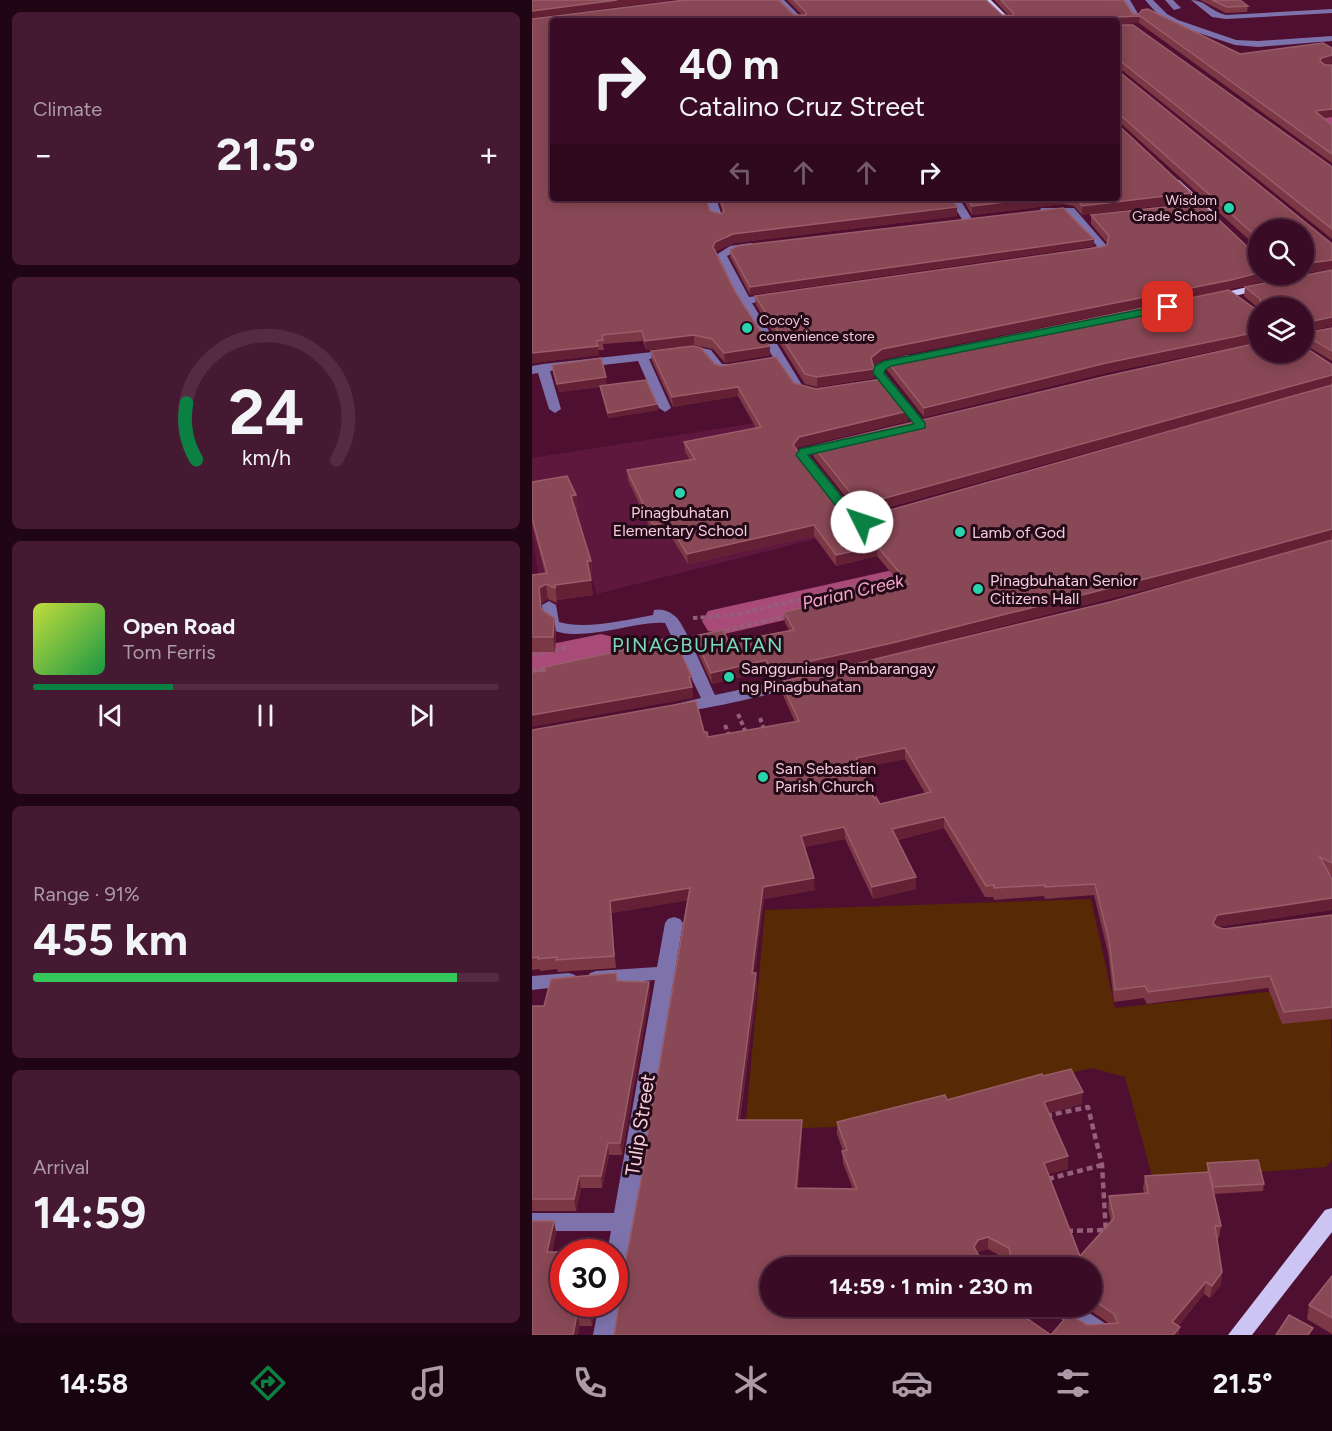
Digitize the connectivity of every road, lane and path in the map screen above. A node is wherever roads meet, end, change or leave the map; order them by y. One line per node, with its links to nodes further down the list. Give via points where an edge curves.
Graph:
1 (779, 0): 10 (street)
2 (986, 0): 11 (main road)
3 (1126, 0): 9 (street)
4 (1149, 0): 13 (street, via 1175,22 1235,42)
5 (1169, 0): 7 (street)
6 (1195, 0): 8 (street, via 1215,15 1226,17)
7 (1177, 8)
8 (1332, 11)
9 (1136, 17)
10 (798, 18)
11 (1005, 18)
12 (1332, 38): 13 (street)
13 (1319, 39): 14 (street)
14 (1332, 47)
15 (1169, 175): 18 (main road)
16 (712, 201): 22 (street)
17 (955, 201): 21 (street, via 962,220)
18 (1201, 206): 19 (street); 23 (main road)
19 (1185, 207)
20 (1032, 212): 25 (street, via 1070,210 1084,219 1102,249)
21 (979, 218)
22 (718, 219)
23 (1220, 223)
24 (763, 245): 29 (street, via 721,255)
25 (1076, 255)
26 (1264, 285): 28 (main road)
27 (792, 294): 29 (street)
28 (1229, 297)
29 (745, 301): 36 (street, via 776,361 800,389)
30 (642, 357): 32 (street, via 702,350 719,368); 33 (street); 37 (street)
31 (922, 357): 34 (street, via 879,368)
32 (748, 366)
33 (538, 369): 38 (street)
34 (885, 382): 35 (street); 39 (street)
35 (871, 384)
36 (825, 392)
37 (665, 408)
38 (556, 409)
39 (921, 425)
40 (841, 444): 41 (street, via 802,455 855,521)
41 (885, 516)
42 (900, 576): 45 (path, via 734,615)
43 (549, 605): 45 (street, via 552,624 566,628 598,628)
44 (798, 614): 46 (path)
45 (664, 616): 46 (street)
46 (682, 643): 52 (street)
47 (573, 647): 48 (path)
48 (532, 655)
49 (556, 667): 50 (path)
50 (532, 670)
51 (811, 679): 52 (street)
52 (710, 702): 53 (street)
53 (659, 712)
54 (760, 717): 57 (path)
55 (741, 721): 58 (path)
56 (725, 724): 59 (path)
57 (768, 738)
58 (750, 741)
59 (732, 745)
60 (674, 923): 61 (street, Tulip Street)
61 (665, 973): 62 (street); 68 (street, Tulip Street)
62 (532, 983)
63 (1044, 1117): 64 (path, via 1088,1107)
64 (1102, 1165): 65 (path); 69 (path)
65 (1046, 1179)
66 (1332, 1216): 77 (main road)
67 (532, 1222): 68 (street)
68 (624, 1222): 71 (street, Tulip Street)
69 (1105, 1230): 70 (path); 72 (path)
70 (1059, 1231)
71 (621, 1239)
72 (1108, 1240)
73 (607, 1317): 75 (street)
74 (1077, 1317): 76 (street)
75 (604, 1335)
76 (1104, 1335)
77 (1239, 1335)

